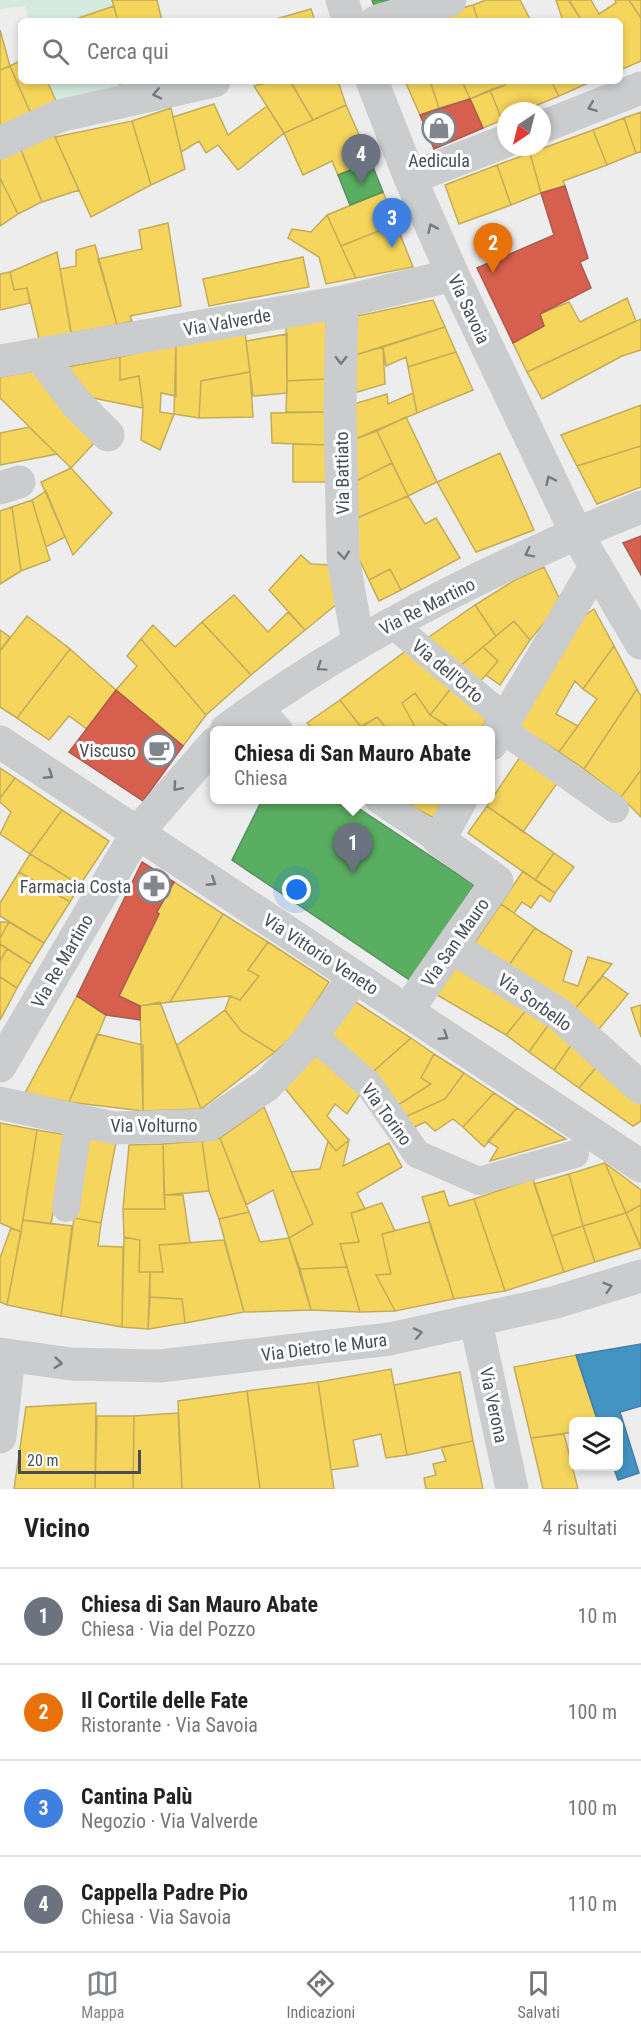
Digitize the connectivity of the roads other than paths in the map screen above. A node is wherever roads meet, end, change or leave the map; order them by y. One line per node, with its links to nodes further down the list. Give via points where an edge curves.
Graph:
1 (342, 0): 3 (street)
2 (450, 0): 4 (street)
3 (349, 18)
4 (387, 18)
5 (201, 84): 9 (street, one-way to 9, via 59,116)
6 (373, 84): 11 (street, Via Savoia)
7 (641, 88): 8 (street, one-way to 8)
8 (551, 123)
9 (0, 142)
10 (497, 144): 11 (street)
11 (410, 178): 12 (street, Via Savoia, one-way to 11)
12 (453, 275): 13 (street, Via Valverde); 18 (street, Via Savoia, one-way to 12)
13 (342, 302): 14 (street, Via Valverde); 21 (street, Via Battiato, one-way to 21, via 343,558)
14 (39, 354): 15 (street, Via Valverde); 16 (street, via 76,403)
15 (0, 361)
16 (108, 435)
17 (641, 507): 18 (street, Via Re Martino)
18 (576, 533): 19 (street, Via Savoia); 20 (street, Via Re Martino, one-way to 20, via 536,549)
19 (596, 566): 22 (street, Via Savoia); 26 (street)
20 (392, 624): 21 (street, Via Re Martino); 25 (street, Via dell'Orto)
21 (358, 642): 23 (street, Via Re Martino, one-way to 23)
22 (641, 643)
23 (269, 719): 24 (street, Via Re Martino)
24 (242, 726)
25 (494, 726)
26 (498, 730): 31 (street, Via dell'Orto)
27 (0, 742): 32 (street, Via Vittorio Veneto, one-way to 32)
28 (210, 749): 32 (street, Via Re Martino, one-way to 32)
29 (385, 804): 33 (street)
30 (459, 804): 33 (street)
31 (615, 808)
32 (137, 833): 35 (street, Via Vittorio Veneto, one-way to 35); 38 (street, Via Re Martino)
33 (439, 840): 34 (street, Via San Mauro, via 497,881)
34 (452, 947): 36 (street, Via San Mauro); 39 (street, Via Sorbello, via 559,1014)
35 (355, 977): 36 (street, Via Vittorio Veneto); 37 (street, Via Volturno)
36 (407, 1011): 42 (street, Via Vittorio Veneto, one-way to 42)
37 (313, 1035): 41 (street, Via Volturno, via 267,1085 208,1125 114,1128); 43 (street, Via Torino, via 369,1084 417,1154 479,1181)
38 (0, 1066)
39 (641, 1088)
40 (0, 1103): 41 (street, Via Volturno)
41 (79, 1120): 44 (street)
42 (634, 1152)
43 (574, 1154)
44 (66, 1208)
45 (641, 1276): 46 (street, Via Dietro le Mura, one-way to 45)
46 (476, 1322): 47 (street, Via Dietro le Mura, one-way to 46, via 71,1364 160,1366 390,1339); 49 (street, Via Verona)
47 (4, 1356): 48 (street)
48 (0, 1437)
49 (512, 1489)

